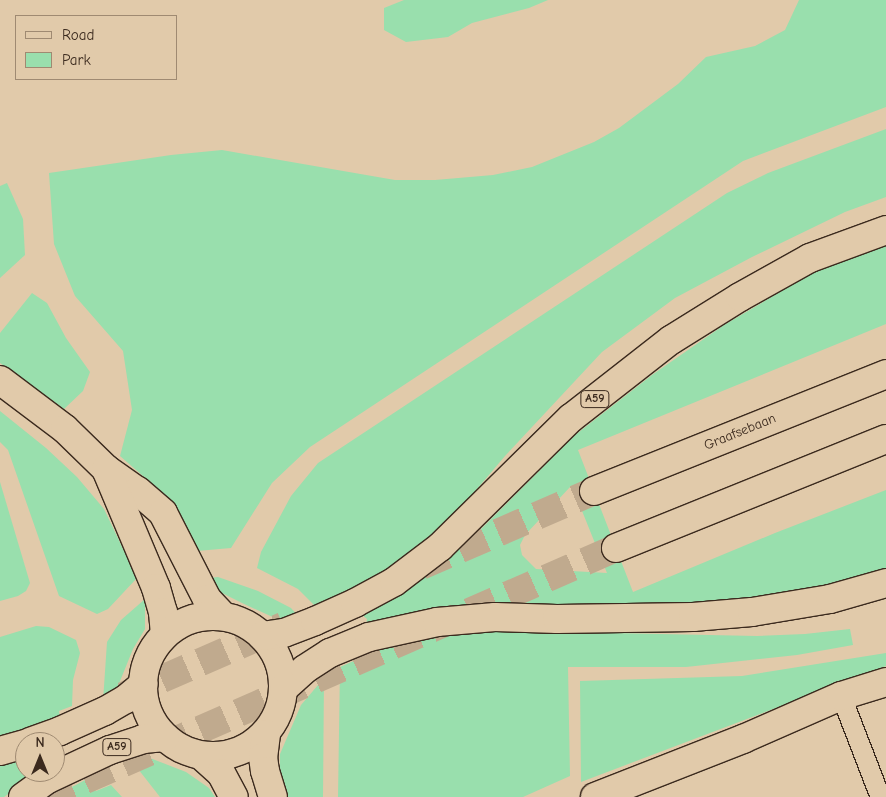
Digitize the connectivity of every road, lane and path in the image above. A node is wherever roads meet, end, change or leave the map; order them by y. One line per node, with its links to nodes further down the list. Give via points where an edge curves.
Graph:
1 (886, 230): 11 (main road, A59, via 810,258 671,340 571,418 440,547 394,582 316,621)
2 (886, 374): 6 (main road, Graafsebaan)
3 (0, 380): 5 (main road, via 65,429)
4 (886, 439): 7 (main road)
5 (106, 469): 9 (main road, via 163,513 207,598); 10 (main road, via 156,588)
6 (594, 491)
7 (616, 548)
8 (886, 583): 14 (main road, via 830,598 752,612 693,617 495,617 437,622 369,637 330,653)
9 (222, 615): 10 (main road, via 186,619); 11 (main road)
10 (165, 634): 13 (main road, via 150,653)
11 (262, 636): 14 (main road, via 282,669)
12 (886, 682): 15 (main road)
13 (144, 684): 16 (main road, via 105,711); 18 (main road, via 149,714)
14 (284, 688): 17 (main road, via 282,705)
15 (841, 696): 25 (main road, via 743,739); 26 (lane)
16 (57, 732)
17 (266, 734): 21 (main road, via 236,753); 24 (main road, via 265,771)
18 (166, 738): 21 (main road, via 179,748); 22 (main road, A59, via 143,739 110,750 48,779)
19 (15, 747): 20 (main road)
20 (0, 751)
21 (202, 756): 23 (main road, via 221,773)
22 (23, 797)
23 (234, 797)
24 (273, 797)
25 (594, 797)
26 (880, 797)

